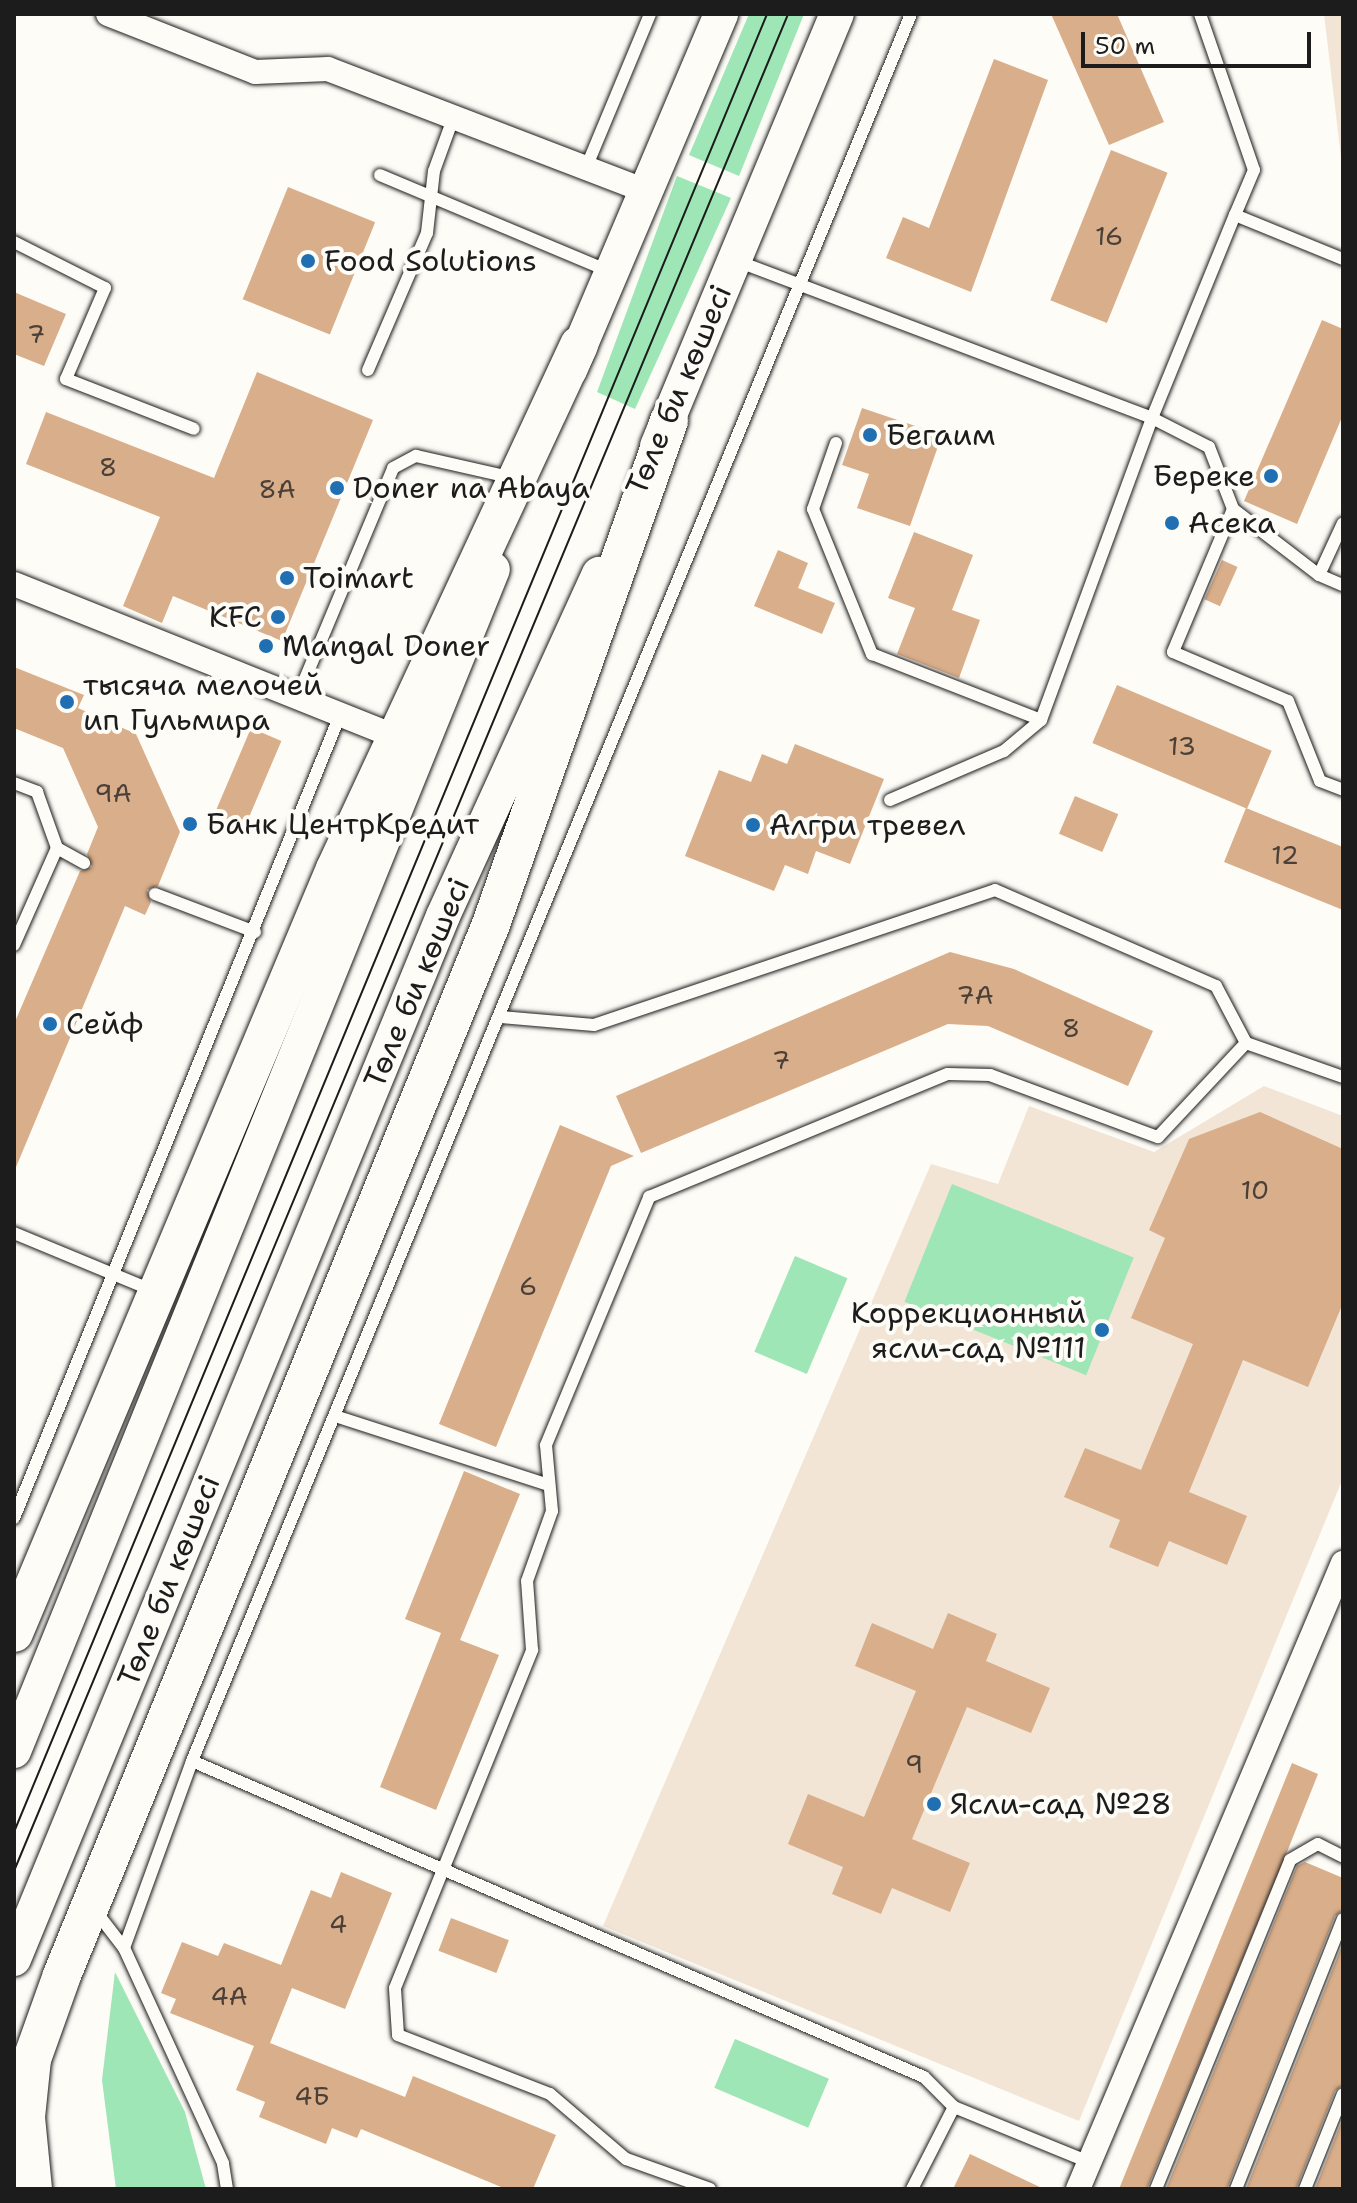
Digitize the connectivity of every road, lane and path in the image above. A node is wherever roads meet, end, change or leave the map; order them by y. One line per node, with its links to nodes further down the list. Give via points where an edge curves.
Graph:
1 (108, 14): 7 (street, via 255,72 328,69)
2 (650, 14): 8 (lane)
3 (721, 14): 10 (main road)
4 (837, 14): 15 (main road, Төле би көшесі)
5 (911, 14): 17 (lane)
6 (1200, 14): 12 (lane, via 1254,170)
7 (454, 116): 8 (street); 11 (lane, via 434,171)
8 (586, 168): 10 (street)
9 (380, 175): 11 (lane)
10 (645, 191): 16 (main road)
11 (433, 197): 16 (lane); 19 (lane, via 427,233)
12 (1235, 215): 14 (lane); 20 (lane)
13 (14, 242): 22 (lane, via 105,288 66,379)
14 (1343, 259)
15 (734, 260): 17 (lane); 21 (main road, Төле би көшесі)
16 (611, 272): 18 (main road)
17 (798, 288): 20 (lane); 42 (lane)
18 (579, 345): 24 (main road); 33 (main road)
19 (368, 370)
20 (1152, 418): 25 (lane, via 1209,447); 32 (lane)
21 (669, 421): 57 (main road, via 490,927); 60 (main road, Төле би көшесі, via 443,916)
22 (194, 429)
23 (836, 443): 32 (lane, via 813,509 872,654)
24 (517, 478): 30 (lane, via 416,456 393,468); 33 (main road)
25 (1233, 509): 27 (lane); 35 (lane, via 1173,652 1288,701 1320,781)
26 (1343, 523): 27 (lane)
27 (1319, 575): 29 (lane)
28 (14, 584): 30 (street)
29 (1343, 585)
30 (297, 698): 31 (street)
31 (340, 715): 33 (street); 40 (lane)
32 (1041, 720): 36 (lane, via 1004,751)
33 (409, 742): 47 (main road); 53 (main road, via 368,885)
34 (14, 783): 37 (lane, via 37,792)
35 (1343, 790)
36 (890, 800)
37 (57, 848): 38 (lane); 41 (lane)
38 (84, 863)
39 (155, 894): 40 (lane)
40 (255, 932): 46 (lane)
41 (14, 945)
42 (501, 1017): 43 (lane, via 594,1025 995,890 1216,986); 48 (lane)
43 (1246, 1043): 44 (lane); 49 (lane, via 1158,1137 990,1075 948,1074 649,1197 546,1445)
44 (1343, 1077)
45 (14, 1233): 46 (lane)
46 (117, 1276): 47 (lane); 50 (lane)
47 (157, 1292): 52 (main road)
48 (335, 1416): 49 (lane); 54 (lane)
49 (549, 1485): 56 (lane, via 552,1511 527,1581 532,1650)
50 (14, 1518)
51 (1343, 1563): 64 (street)
52 (14, 1633)
53 (14, 1751)
54 (192, 1761): 56 (lane); 59 (lane)
55 (1343, 1857): 70 (lane, via 1318,1844 1290,1860)
56 (439, 1870): 63 (lane, via 924,2077); 67 (lane, via 395,1988 398,2035 550,2094 626,2159)
57 (91, 1904): 59 (lane); 61 (main road)
58 (1343, 1919): 71 (lane)
59 (124, 1948): 66 (lane, via 223,2163)
60 (14, 1959)
61 (23, 2074): 65 (main road)
62 (1343, 2094): 72 (lane)
63 (954, 2107): 64 (lane); 68 (lane)
64 (1089, 2162): 69 (street)
65 (33, 2189)
66 (227, 2189)
67 (710, 2189)
68 (912, 2189)
69 (1078, 2189)
70 (1156, 2189)
71 (1236, 2189)
72 (1305, 2189)

